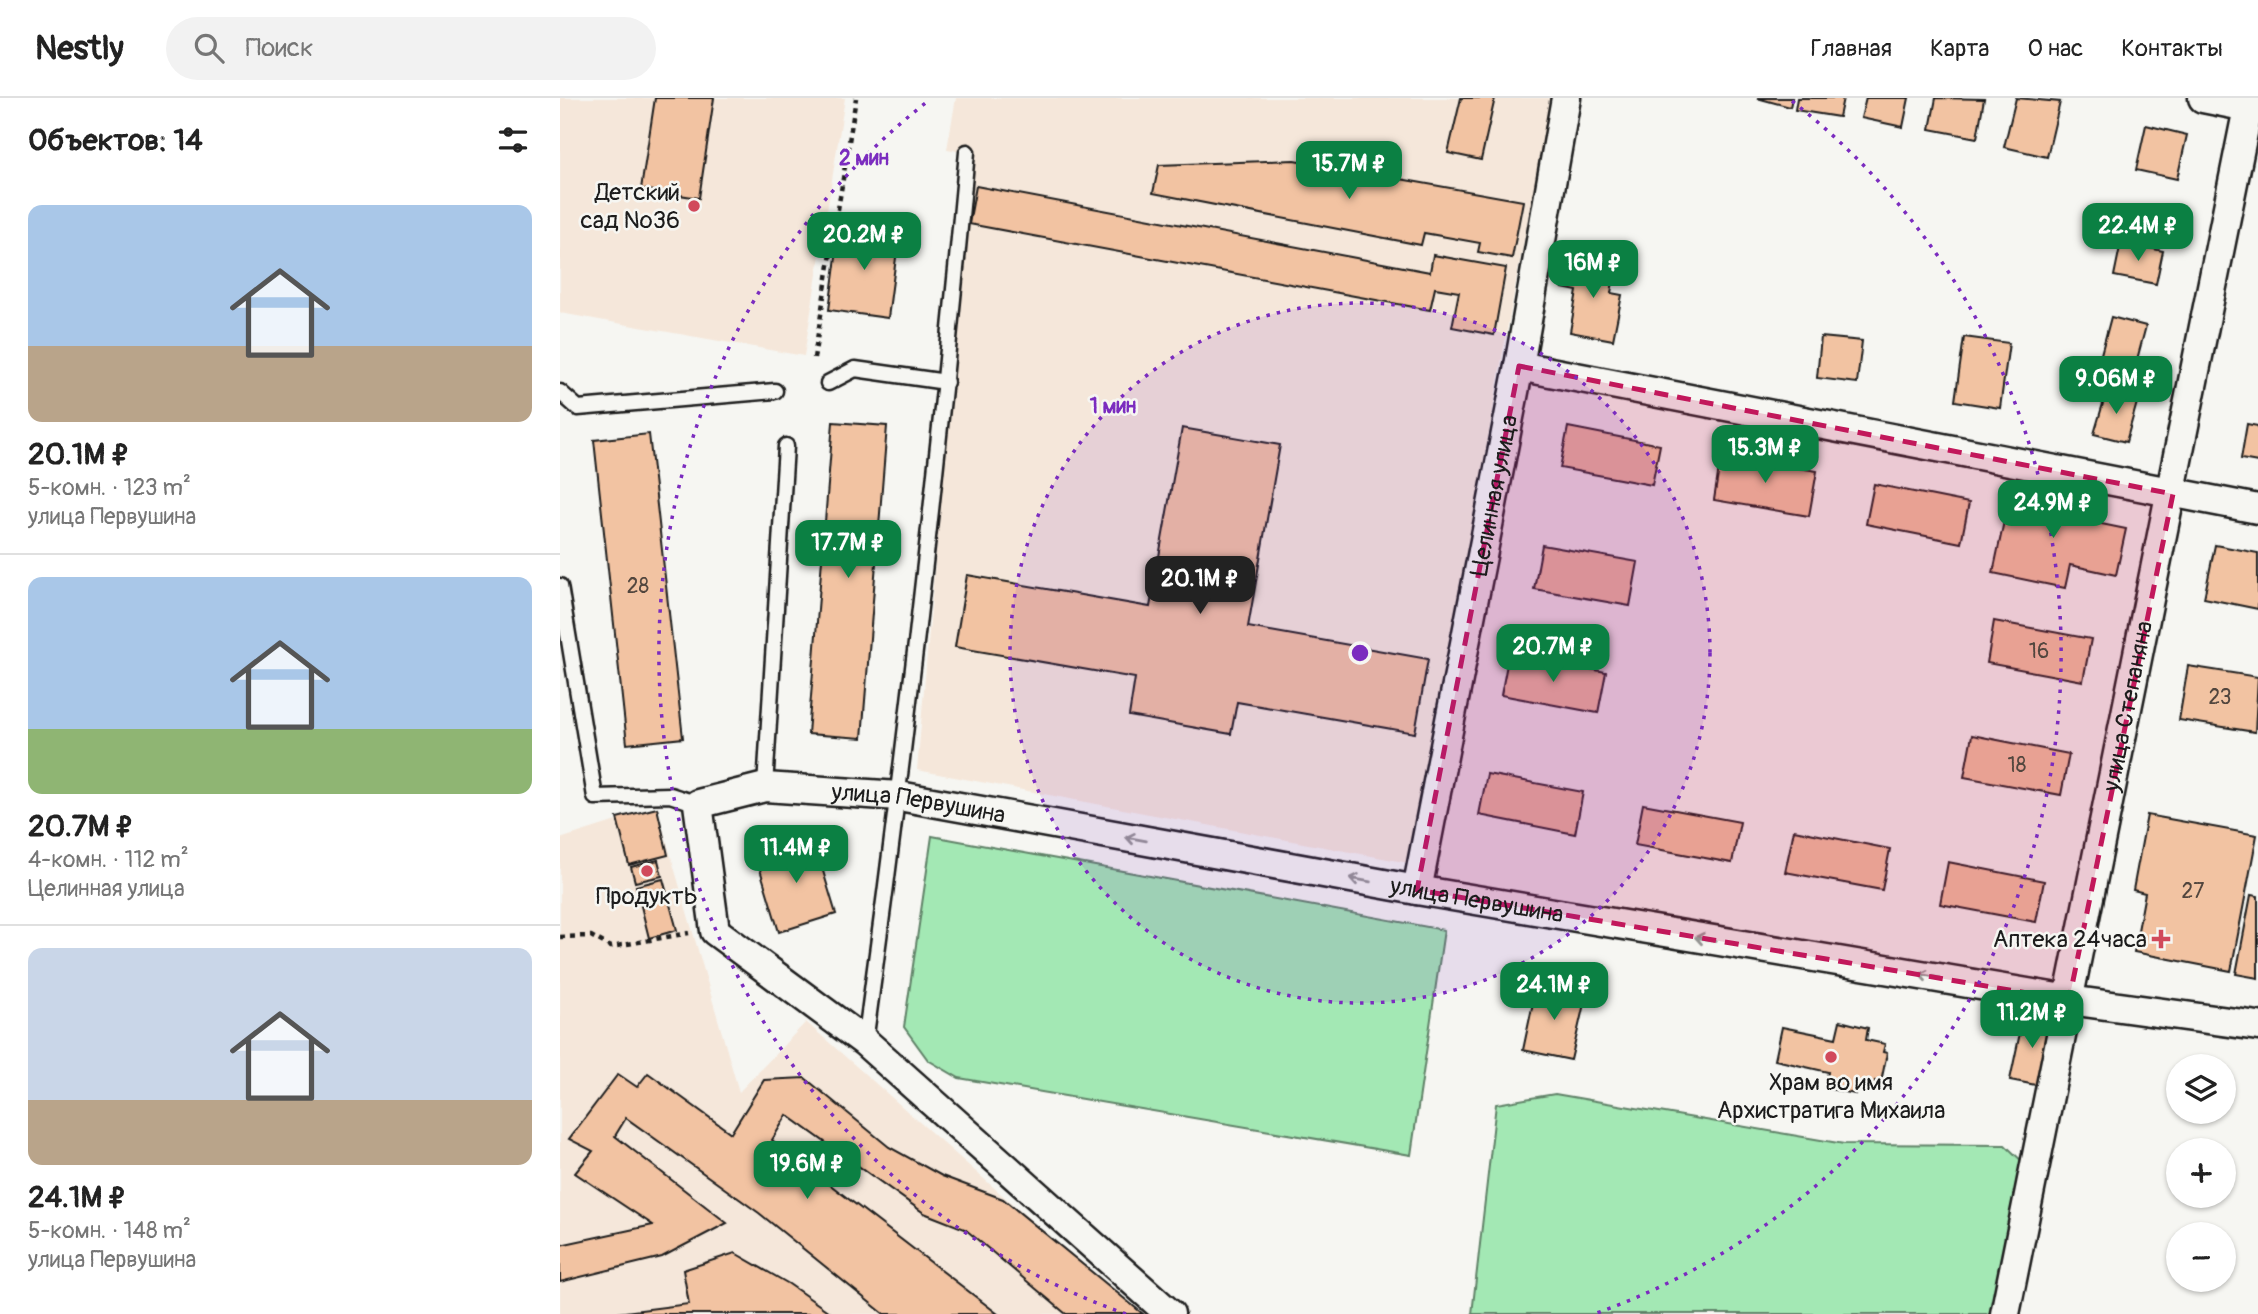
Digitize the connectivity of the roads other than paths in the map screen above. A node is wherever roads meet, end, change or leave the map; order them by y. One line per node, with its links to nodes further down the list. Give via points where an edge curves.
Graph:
1 (1566, 98): 5 (street, Целинная улица)
2 (2203, 98): 3 (street)
3 (2251, 113): 11 (street, улица Степаняна)
4 (967, 152): 6 (lane)
5 (1519, 366): 11 (street); 17 (street, Целинная улица)
6 (947, 382): 7 (lane, via 855,369); 15 (lane)
7 (828, 383)
8 (775, 391): 9 (lane, via 578,408)
9 (560, 392)
10 (786, 446): 14 (lane)
11 (2173, 494): 12 (street); 18 (street, улица Степаняна)
12 (2258, 509)
13 (560, 586): 16 (lane, via 595,797 670,795)
14 (765, 787): 15 (street, улица Первушина); 16 (street, улица Первушина)
15 (899, 796): 17 (street, улица Первушина, one-way to 15); 20 (lane)
16 (698, 804): 20 (street, via 715,931)
17 (1417, 890): 18 (street, улица Первушина, one-way to 17)
18 (2069, 1000): 19 (street, улица Первушина); 22 (street, улица Степаняна)
19 (2258, 1026)
20 (865, 1042): 21 (street)
21 (1170, 1314)
22 (2005, 1314)

